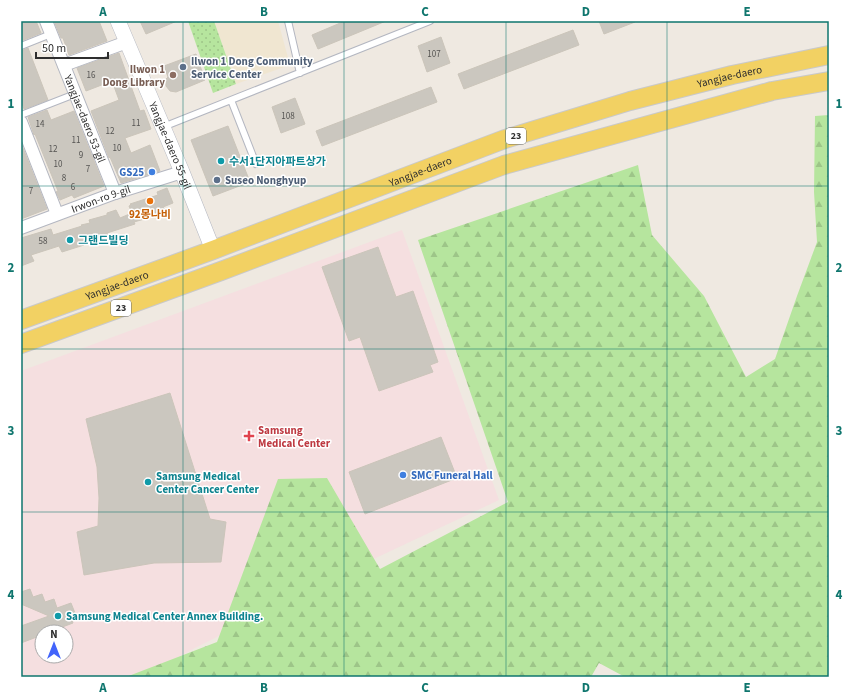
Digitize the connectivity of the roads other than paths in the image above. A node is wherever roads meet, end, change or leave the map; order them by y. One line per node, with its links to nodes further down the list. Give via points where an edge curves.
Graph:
1 (46, 21): 5 (street, Yangjae-daero 53-gil)
2 (118, 21): 6 (street, Yangjae-daero 55-gil)
3 (288, 21): 10 (lane)
4 (430, 21): 10 (lane)
5 (51, 34): 7 (lane); 9 (street, Yangjae-daero 53-gil)
6 (126, 42): 9 (street); 16 (street, Yangjae-daero 55-gil)
7 (21, 46)
8 (829, 55): 22 (main road, Yangjae-daero / 23, via 732,75 505,139)
9 (64, 65): 12 (street, Yangjae-daero 53-gil)
10 (300, 73): 13 (lane)
11 (829, 80): 23 (main road, Yangjae-daero / 23, via 772,91 504,165)
12 (75, 94): 14 (lane); 19 (street, Yangjae-daero 53-gil)
13 (231, 100): 16 (lane); 17 (lane)
14 (21, 115)
15 (21, 122): 20 (street)
16 (163, 127): 18 (street, Yangjae-daero 55-gil)
17 (256, 164)
18 (182, 172): 19 (street, Irwon-ro 9-gil); 22 (street, Yangjae-daero 55-gil)
19 (115, 193): 20 (street, Irwon-ro 9-gil)
20 (57, 214): 21 (street, Irwon-ro 9-gil)
21 (21, 228)
22 (213, 250): 23 (street, Yangjae-daero 55-gil); 24 (main road, Yangjae-daero / 23)
23 (221, 271): 25 (main road, Yangjae-daero / 23)
24 (21, 320)
25 (21, 344)

